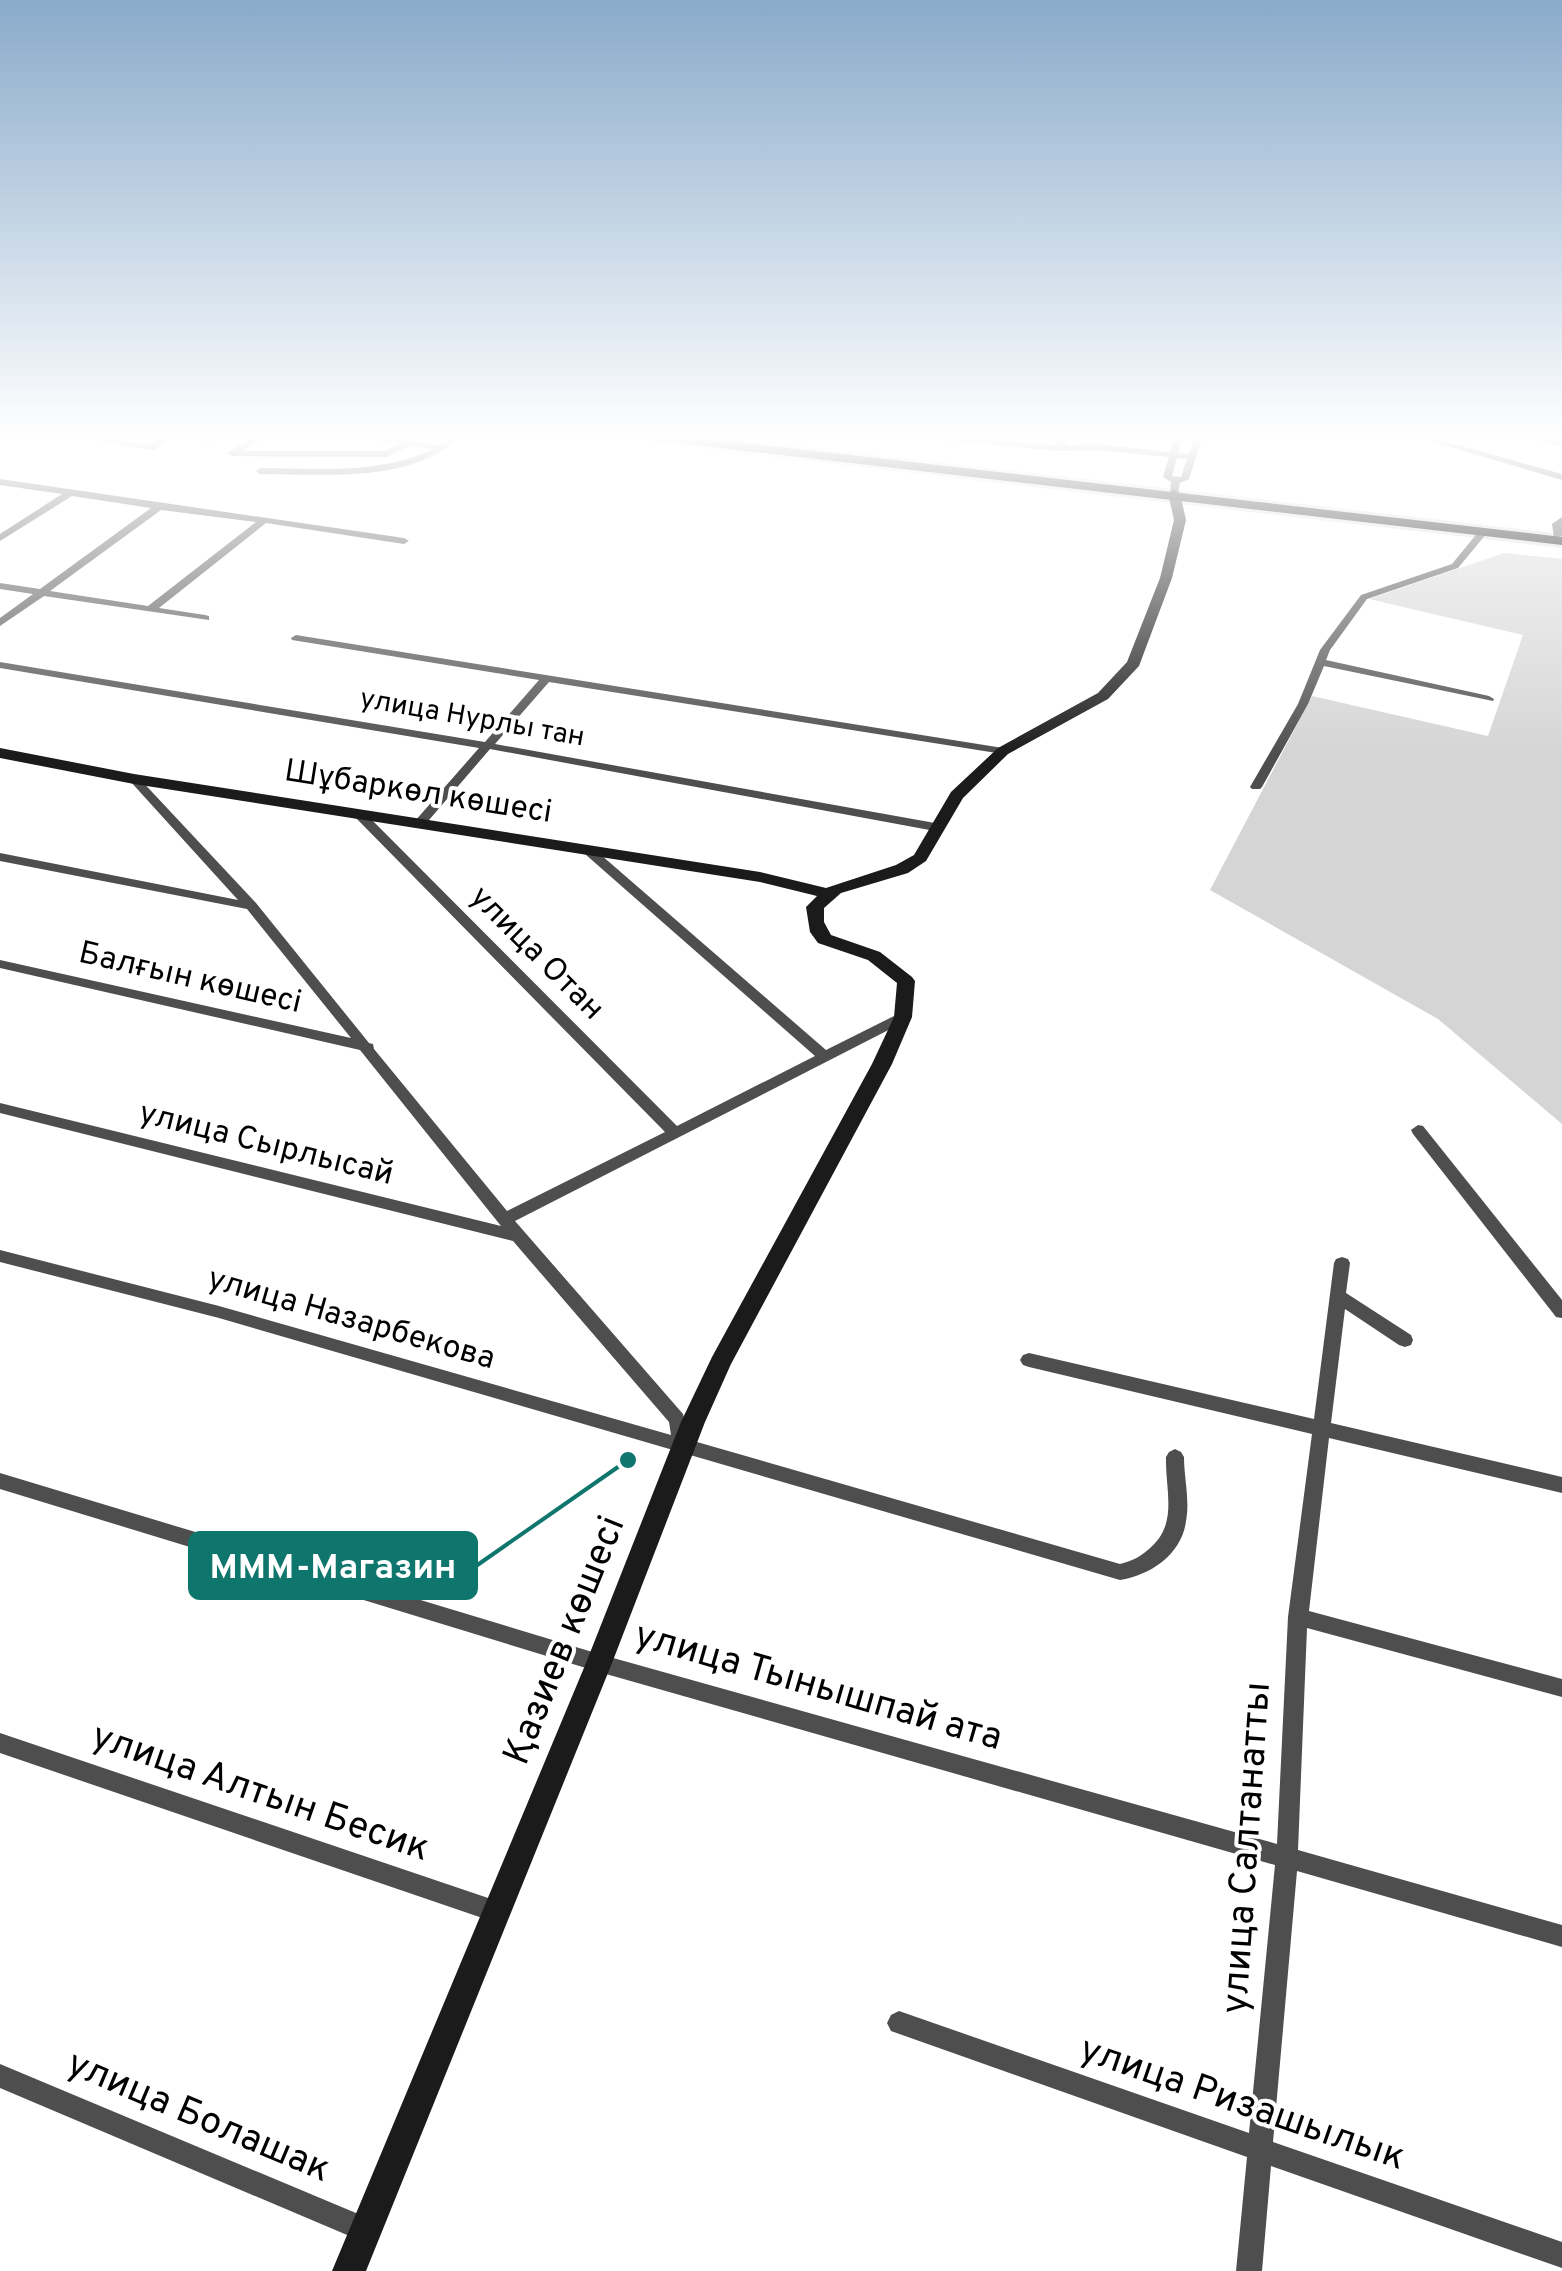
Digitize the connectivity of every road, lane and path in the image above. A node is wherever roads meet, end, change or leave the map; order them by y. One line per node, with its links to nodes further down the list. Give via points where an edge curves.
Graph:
1 (112, 542): 6 (street)
2 (236, 542): 7 (street)
3 (1176, 542): 16 (street, via 1134,663 1103,696)
4 (1475, 542): 11 (street, via 1455,566 1364,597)
5 (0, 586): 6 (street)
6 (44, 592): 7 (street); 9 (street)
7 (151, 610): 8 (street)
8 (206, 618)
9 (0, 623)
10 (296, 638): 13 (street)
11 (1320, 662): 14 (street); 19 (street)
12 (0, 665): 15 (street, улица Нурлы тан)
13 (546, 678): 15 (street); 16 (street)
14 (1489, 699)
15 (490, 746): 21 (street); 22 (street, улица Нурлы тан)
16 (1003, 751): 22 (street, via 957,795)
17 (0, 752): 18 (street, Шұбаркөл көшесі)
18 (134, 779): 20 (street, Шұбаркөл көшесі); 26 (street)
19 (1256, 786)
20 (359, 814): 21 (street, Шұбаркөл көшесі); 33 (street, улица Отан)
21 (419, 824): 23 (street, Шұбаркөл көшесі)
22 (936, 827): 25 (street, via 920,858 902,869)
23 (589, 850): 25 (street, Шұбаркөл көшесі); 30 (street)
24 (0, 858): 26 (street)
25 (827, 893): 28 (street, via 813,923 824,938 872,955 906,982)
26 (251, 906): 29 (street)
27 (0, 964): 29 (street, Балғын көшесі)
28 (903, 1017): 30 (street); 43 (street, Қазиев көшесі, via 720,1363)
29 (368, 1047): 34 (street)
30 (824, 1056): 33 (street)
31 (0, 1108): 35 (street, улица Сырлысай)
32 (1418, 1130): 39 (street)
33 (674, 1132): 34 (street)
34 (505, 1218): 35 (street)
35 (518, 1236): 43 (street, via 677,1419)
36 (0, 1256): 43 (street, улица Назарбекова, via 219,1312)
37 (1342, 1263): 38 (street, улица Салтанатты)
38 (1338, 1296): 40 (street); 42 (street, улица Салтанатты)
39 (1562, 1312)
40 (1405, 1340)
41 (1030, 1360): 42 (street)
42 (1320, 1430): 46 (street); 47 (street, улица Салтанатты)
43 (683, 1448): 44 (street, улица Назарбекова, via 1120,1572 1136,1570 1177,1534); 48 (street, Қазиев көшесі)
44 (1175, 1457)
45 (0, 1481): 48 (street, улица Тынышпай ата)
46 (1562, 1485)
47 (1298, 1616): 49 (street); 51 (street, улица Салтанатты)
48 (599, 1663): 51 (street, улица Тынышпай ата); 52 (street, Қазиев көшесі)
49 (1562, 1688)
50 (0, 1743): 52 (street, улица Алтын Бесик)
51 (1287, 1856): 53 (street, улица Тынышпай ата); 56 (street, улица Салтанатты)
52 (497, 1912): 57 (street, Қазиев көшесі)
53 (1562, 1936)
54 (899, 2024): 56 (street, улица Ризашылык)
55 (0, 2076): 57 (street, улица Болашак)
56 (1260, 2152): 58 (street, улица Ризашылык); 60 (street, улица Салтанатты)
57 (366, 2230): 59 (street, Қазиев көшесі)
58 (1562, 2255)
59 (349, 2271)
60 (1248, 2271)

